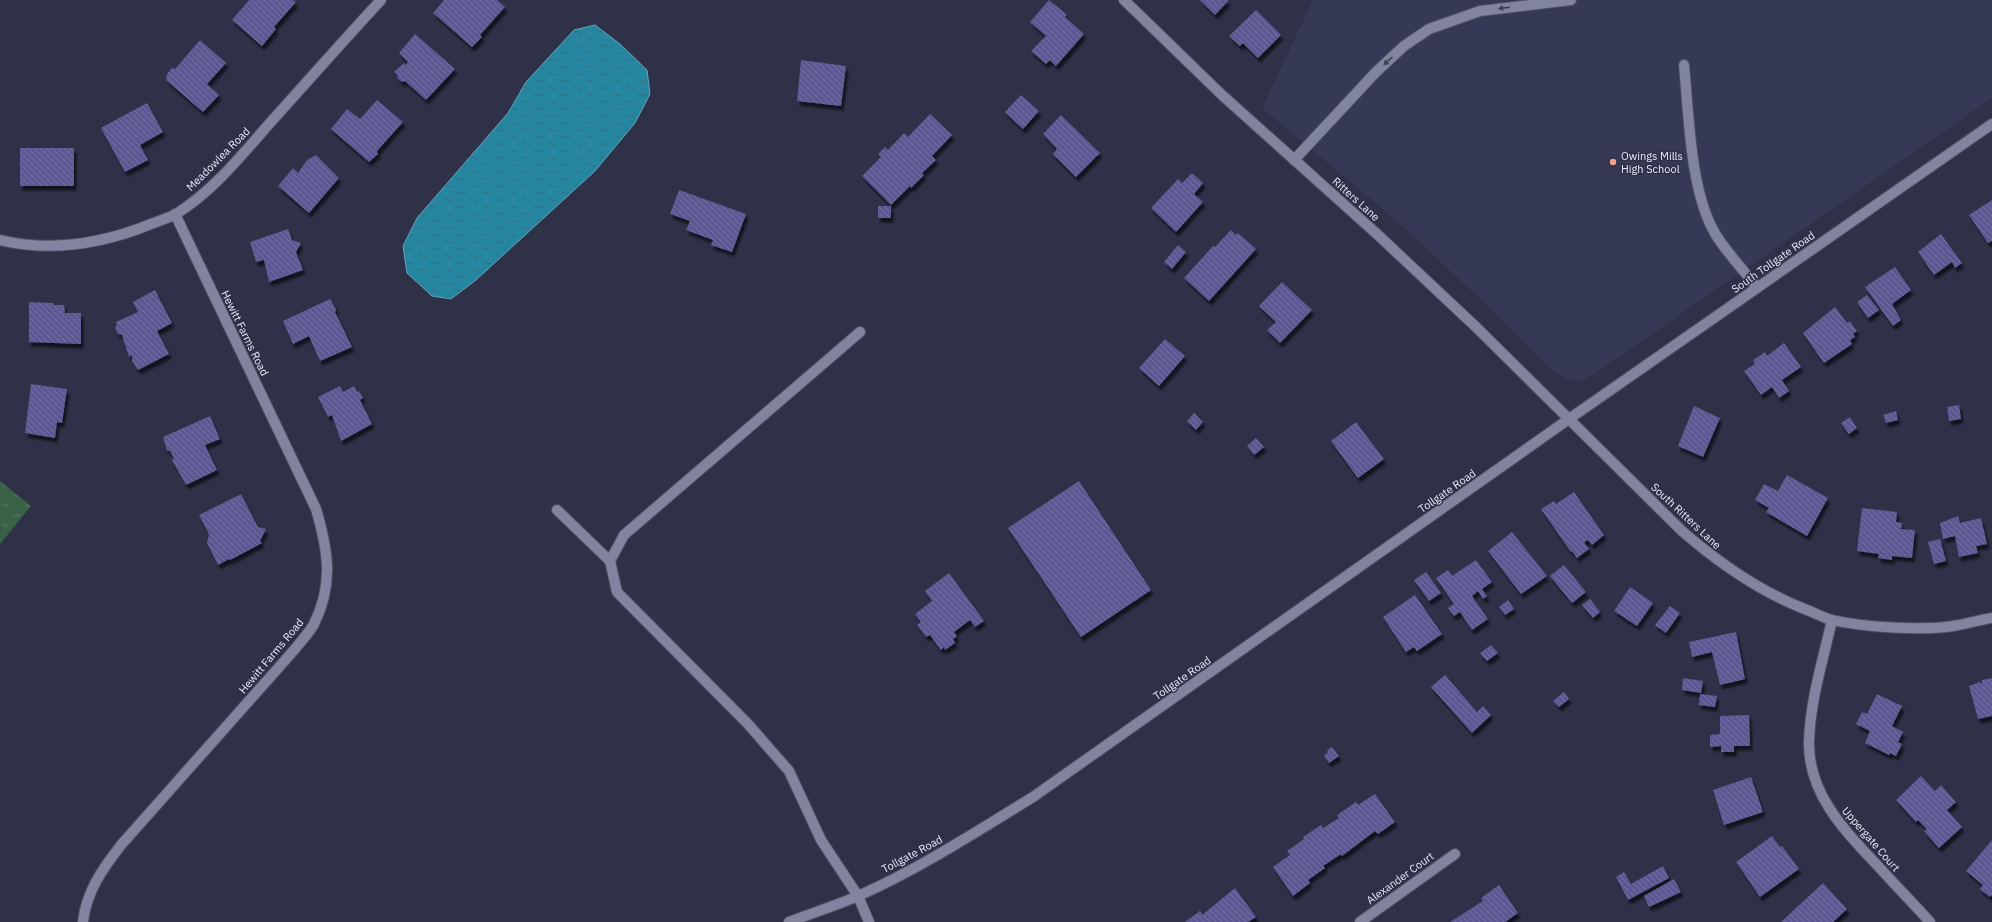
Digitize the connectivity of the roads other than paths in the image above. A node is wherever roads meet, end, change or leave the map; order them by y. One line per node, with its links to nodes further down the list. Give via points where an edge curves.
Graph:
1 (380, 0): 8 (street, Meadowlea Road, via 236,161 206,191)
2 (1124, 0): 7 (street, Ritters Lane, via 1222,95)
3 (1570, 0): 4 (street)
4 (1545, 1): 7 (street, one-way to 7, via 1480,11 1429,29 1404,46 1376,72)
5 (1684, 65): 10 (street, via 1692,149 1700,195 1716,234)
6 (1992, 124): 10 (street, South Tollgate Road)
7 (1294, 160): 12 (street, Ritters Lane, via 1378,235)
8 (175, 214): 9 (street, Meadowlea Road, via 132,232 98,242 31,246); 19 (street, Hewitt Farms Road, via 316,510 326,544 327,577 323,603 313,626 121,845 95,884)
9 (0, 240)
10 (1757, 288): 12 (street, South Tollgate Road)
11 (860, 332): 14 (street, via 624,535)
12 (1569, 419): 16 (street, South Ritters Lane, via 1682,531 1714,559 1752,584 1793,605); 18 (street, Tollgate Road, via 1033,797 915,867)
13 (556, 510): 14 (street)
14 (610, 561): 18 (street, via 617,592 748,724 789,771 821,840)
15 (1992, 618): 16 (street, South Ritters Lane, via 1952,626 1919,628)
16 (1832, 620): 23 (street, Uppergate Court, via 1811,712 1809,744 1812,771 1833,816)
17 (1455, 854): 22 (street, Alexander Court)
18 (858, 896): 20 (street, Tollgate Road); 21 (street)
19 (83, 922)
20 (789, 922)
21 (869, 922)
22 (1360, 922)
23 (1930, 922)

